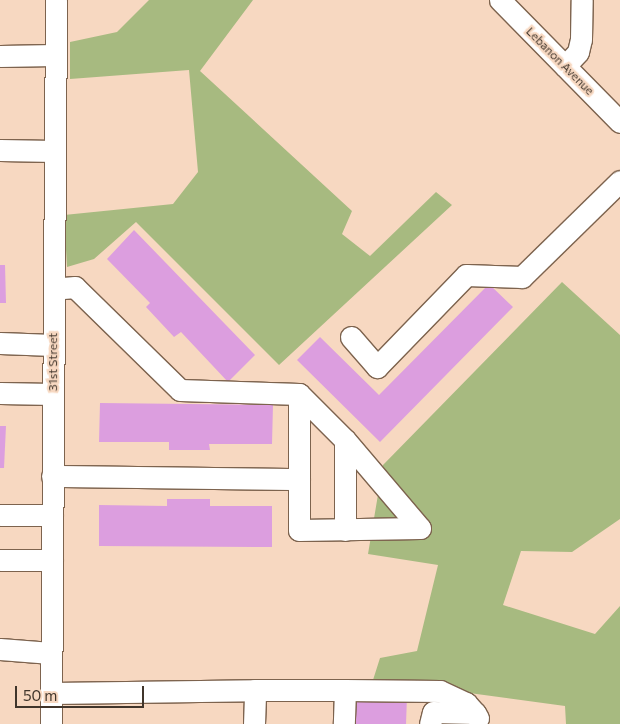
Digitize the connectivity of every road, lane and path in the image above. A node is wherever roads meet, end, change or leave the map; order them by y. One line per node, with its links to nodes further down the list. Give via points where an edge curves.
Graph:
1 (56, 0): 4 (street, 31st Street)
2 (500, 0): 6 (street, Lebanon Avenue)
3 (582, 0): 6 (street, via 582,39 578,52)
4 (55, 55): 5 (street); 9 (street, 31st Street)
5 (0, 56)
6 (565, 66): 7 (street, Lebanon Avenue)
7 (620, 122)
8 (0, 150): 9 (street)
9 (54, 151): 11 (street, 31st Street)
10 (620, 181): 12 (street, via 522,277 466,275 377,367)
11 (54, 289): 14 (street, 31st Street); 17 (street, via 75,287 180,390)
12 (351, 337)
13 (0, 343): 14 (street)
14 (53, 345): 16 (street, 31st Street)
15 (0, 393): 16 (street)
16 (53, 394): 19 (street, 31st Street)
17 (299, 394): 18 (street); 20 (street)
18 (345, 440): 23 (street); 23 (street, via 420,528)
19 (52, 476): 20 (street); 22 (street, 31st Street)
20 (299, 479): 23 (street, via 299,530)
21 (0, 515): 22 (street)
22 (52, 515): 25 (street, 31st Street)
23 (345, 530)
24 (0, 560): 25 (street)
25 (52, 560): 27 (street, 31st Street)
26 (0, 648): 27 (street)
27 (51, 653): 30 (street, 31st Street)
28 (255, 690): 29 (street); 30 (street); 33 (street)
29 (345, 690): 31 (street, via 440,691 466,702); 34 (street)
30 (52, 693): 32 (street, 31st Street)
31 (476, 718): 35 (street, via 433,712)
32 (51, 724)
33 (254, 724)
34 (344, 724)
35 (430, 724)

